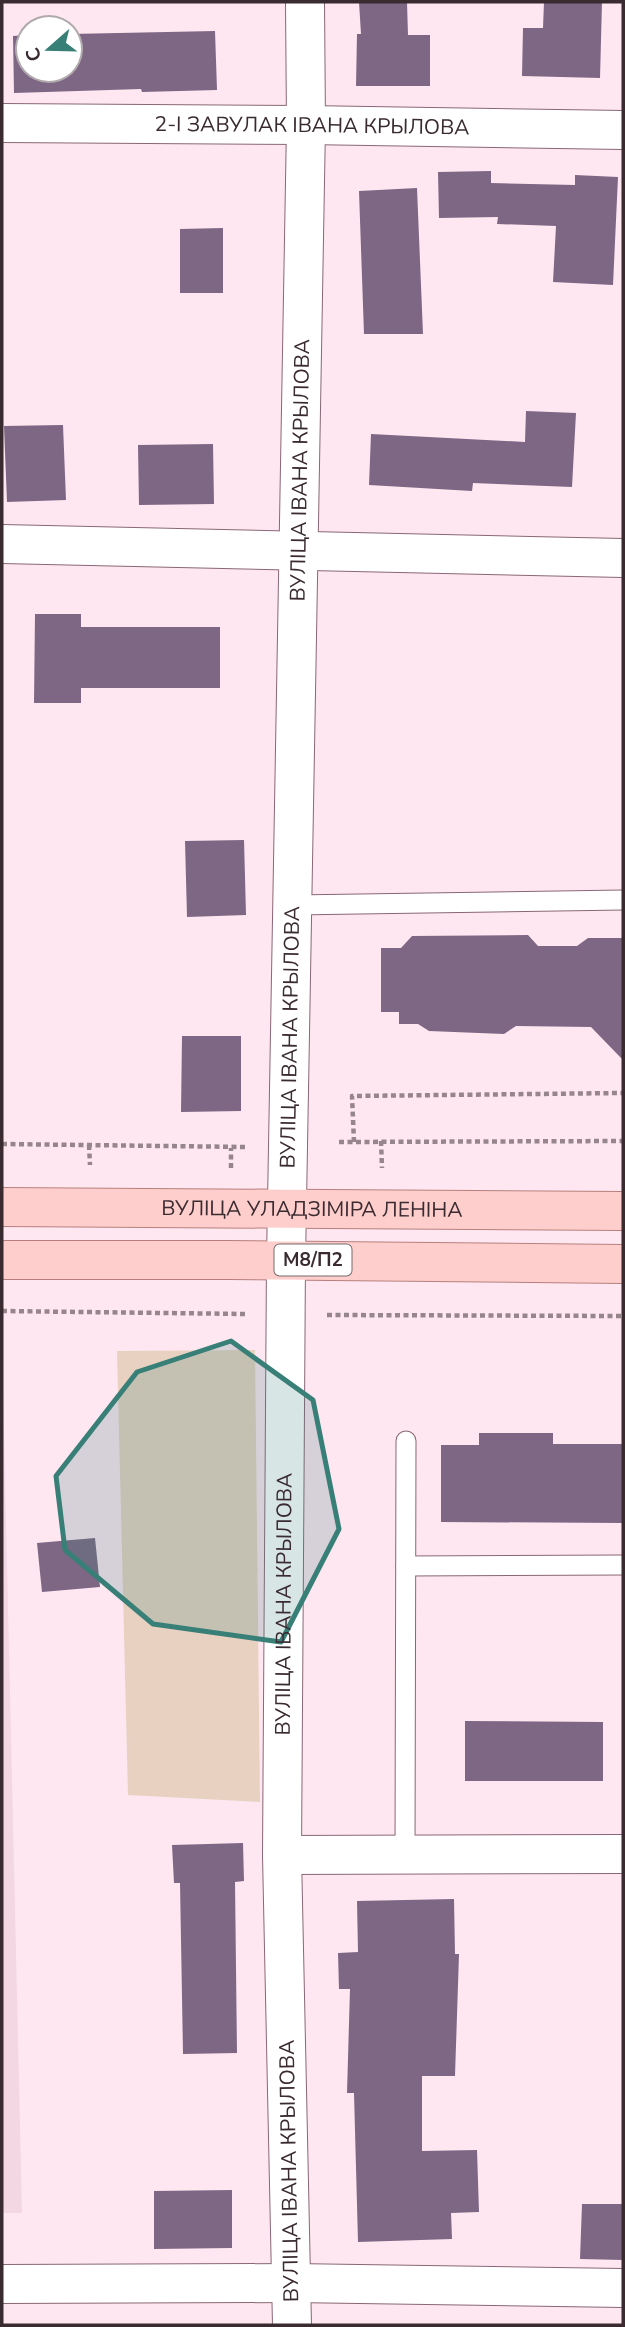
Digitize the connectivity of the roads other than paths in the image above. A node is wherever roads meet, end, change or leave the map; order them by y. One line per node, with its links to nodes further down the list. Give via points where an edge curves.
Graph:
1 (304, 2): 3 (street, ВУЛІЦА ІВАНА КРЫЛОВА)
2 (2, 123): 3 (street, 2-І ЗАВУЛАК ІВАНА КРЫЛОВА)
3 (306, 125): 4 (street, 2-І ЗАВУЛАК ІВАНА КРЫЛОВА); 6 (street, ВУЛІЦА ІВАНА КРЫЛОВА)
4 (623, 130)
5 (2, 544): 6 (street)
6 (298, 549): 7 (street); 9 (street, ВУЛІЦА ІВАНА КРЫЛОВА)
7 (623, 558)
8 (623, 900): 9 (lane)
9 (293, 905): 11 (street, ВУЛІЦА ІВАНА КРЫЛОВА)
10 (2, 1207): 11 (main road, ВУЛІЦА УЛАДЗІМІРА ЛЕНІНА)
11 (288, 1209): 12 (main road, ВУЛІЦА УЛАДЗІМІРА ЛЕНІНА); 14 (street, ВУЛІЦА ІВАНА КРЫЛОВА)
12 (623, 1211)
13 (2, 1260): 14 (main road, М8/П2)
14 (286, 1260): 15 (main road, М8/П2); 20 (street, ВУЛІЦА ІВАНА КРЫЛОВА)
15 (623, 1264)
16 (406, 1441): 18 (lane)
17 (623, 1565): 18 (lane)
18 (406, 1566): 21 (lane)
19 (623, 1854): 21 (street)
20 (282, 1855): 21 (street); 22 (street, ВУЛІЦА ІВАНА КРЫЛОВА)
21 (405, 1856)
22 (292, 2283): 23 (street); 24 (street); 25 (street, ВУЛІЦА ІВАНА КРЫЛОВА)
23 (2, 2284)
24 (623, 2288)
25 (292, 2325)

